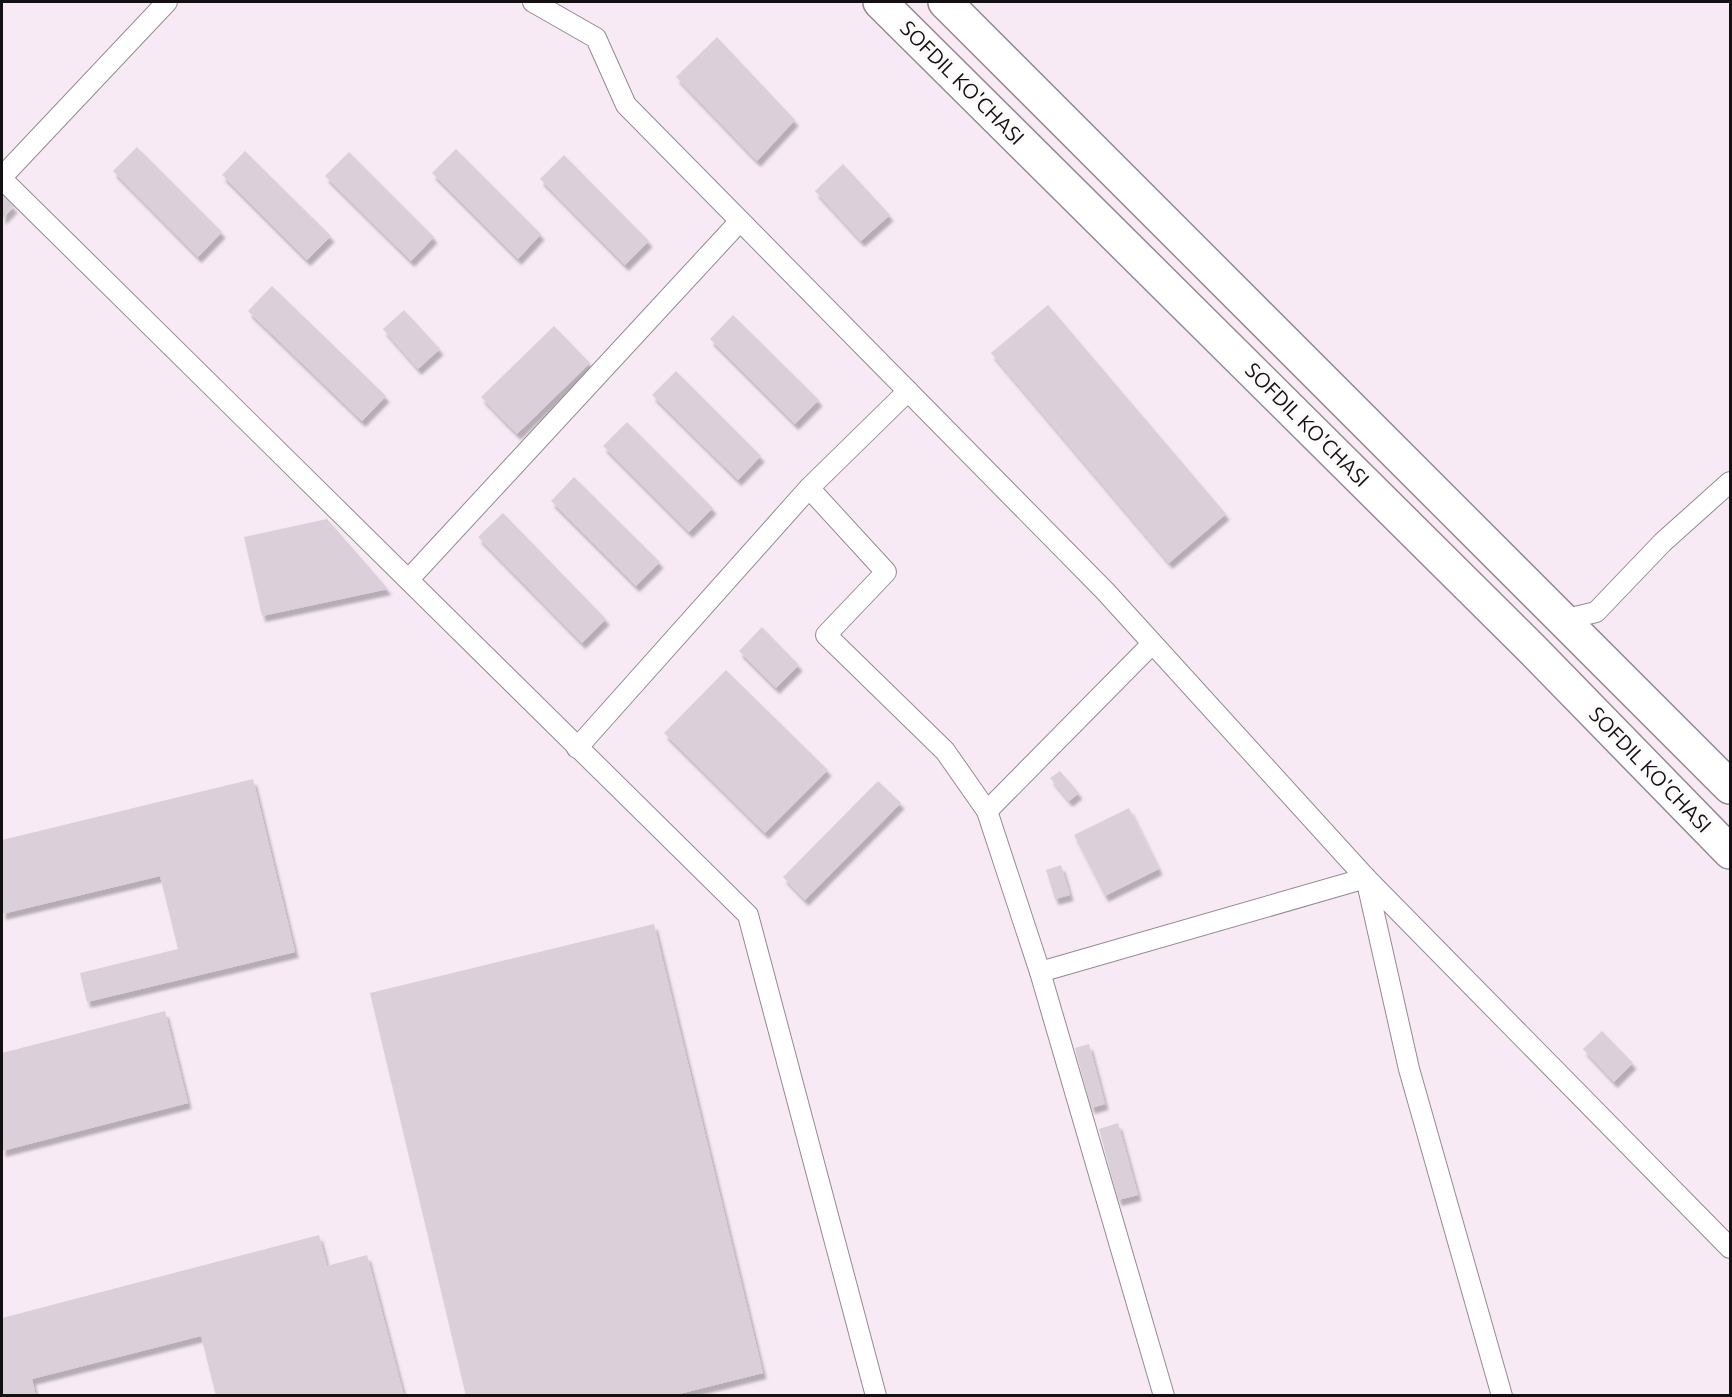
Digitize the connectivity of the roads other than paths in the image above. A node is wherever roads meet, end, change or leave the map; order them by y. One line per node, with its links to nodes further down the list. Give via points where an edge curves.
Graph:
1 (167, 2): 5 (lane)
2 (533, 2): 6 (lane, via 596,38 626,105)
3 (880, 2): 13 (street, SOFDIL KO'CHASI)
4 (945, 2): 11 (street, SOFDIL KO'CHASI)
5 (2, 178): 10 (lane)
6 (740, 220): 7 (lane); 10 (lane)
7 (908, 391): 9 (lane); 12 (lane)
8 (1731, 482): 11 (lane, via 1663,543 1596,612)
9 (809, 488): 14 (lane); 16 (lane, via 886,572 826,635 945,751)
10 (409, 579): 14 (lane)
11 (1563, 620): 13 (street); 15 (street, SOFDIL KO'CHASI)
12 (1152, 644): 16 (lane); 18 (lane)
13 (1532, 649): 17 (street, SOFDIL KO'CHASI)
14 (577, 748): 21 (lane, via 748,915)
15 (1731, 787)
16 (987, 811): 19 (lane)
17 (1731, 852)
18 (1366, 878): 19 (lane); 20 (lane); 23 (lane, via 1409,1069)
19 (1040, 972): 22 (lane)
20 (1731, 1248)
21 (876, 1395)
22 (1164, 1395)
23 (1502, 1395)

